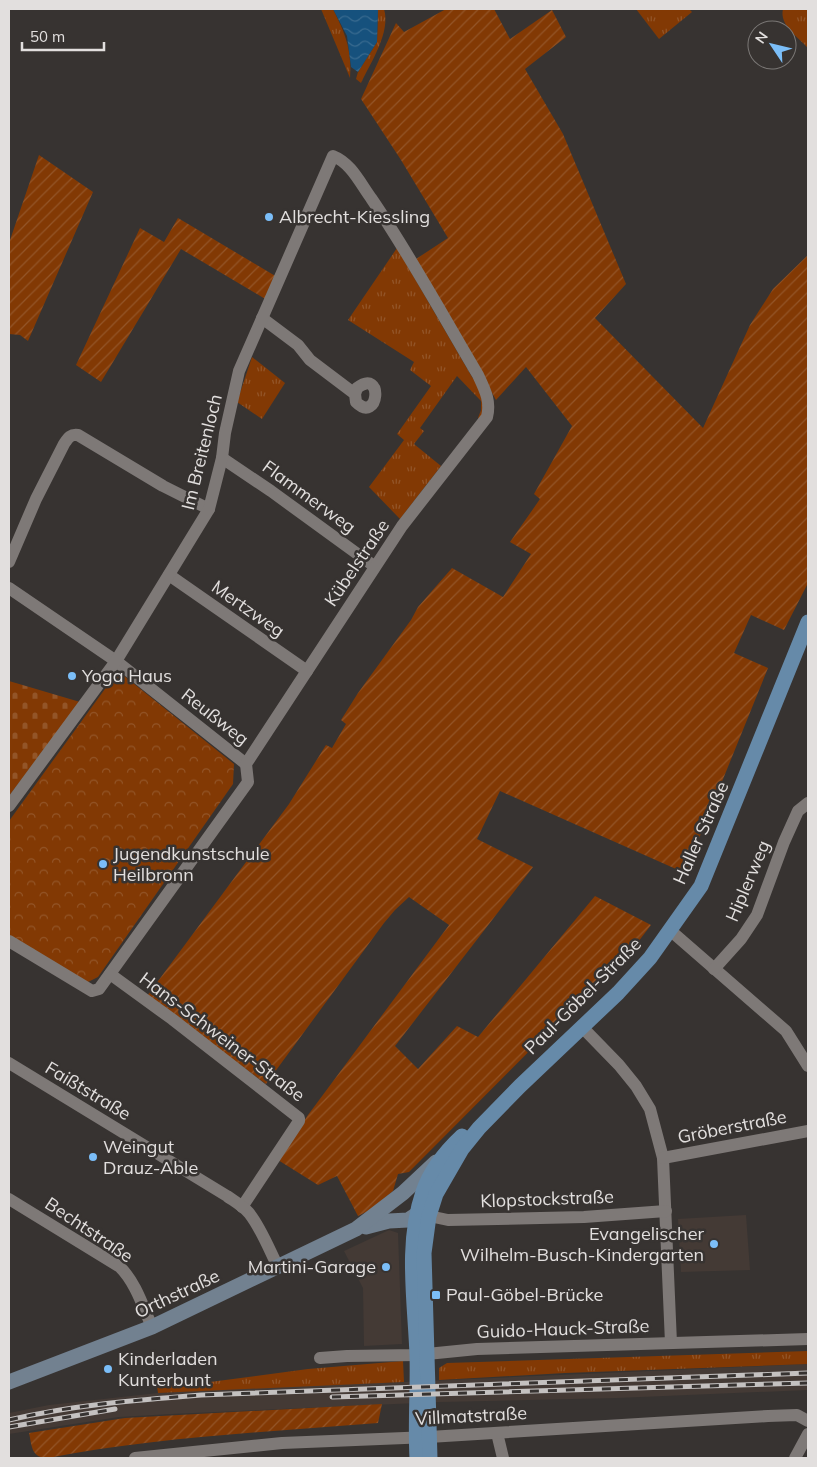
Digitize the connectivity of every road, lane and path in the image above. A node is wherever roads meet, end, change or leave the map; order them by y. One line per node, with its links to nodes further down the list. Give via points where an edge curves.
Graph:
1 (333, 156): 2 (street, Im Breitenloch); 7 (street, Kübelstraße, via 345,163 393,230 478,375 490,406 482,426)
2 (262, 318): 3 (street); 4 (street, Im Breitenloch, via 239,371)
3 (354, 394)
4 (222, 458): 5 (street, Im Breitenloch); 7 (street, Flammerweg)
5 (209, 509): 6 (street, via 73,434 64,444 36,499); 8 (street, Im Breitenloch)
6 (9, 562)
7 (374, 566): 12 (street, Kübelstraße)
8 (169, 575): 11 (street, Im Breitenloch); 12 (street, Mertzweg)
9 (9, 588): 11 (street, Reußweg)
10 (808, 622): 16 (main road, Haller Straße, via 701,886)
11 (116, 661): 13 (street, Reußweg); 15 (street, Im Breitenloch)
12 (307, 671): 13 (street, Kübelstraße)
13 (246, 764): 19 (street, Kübelstraße, via 248,782)
14 (808, 803): 18 (street, Hiplerweg, via 798,811 784,842 757,916)
15 (9, 806)
16 (670, 931): 18 (street); 20 (main road, Paul-Göbel-Straße, via 618,993)
17 (9, 941): 19 (street, Kübelstraße, via 92,991 99,989)
18 (714, 969): 22 (street, via 786,1031)
19 (110, 974): 28 (street, Hans-Schweiner-Straße, via 299,1118)
20 (582, 1027): 23 (main road, Paul-Göbel-Straße); 26 (street, via 636,1086 650,1109)
21 (9, 1063): 28 (street, Faißtstraße)
22 (808, 1066)
23 (520, 1086): 25 (main road, Paul-Göbel-Straße); 31 (main road, Paul-Göbel-Straße, via 462,1149)
24 (808, 1131): 26 (street, Gröberstraße)
25 (454, 1143): 29 (street, Orthstraße); 31 (main road, Paul-Göbel-Straße, via 423,1190)
26 (663, 1158): 30 (street)
27 (9, 1199): 34 (street, Bechtstraße, via 120,1267 133,1284)
28 (242, 1207): 33 (street, Faißtstraße, via 256,1225)
29 (386, 1208): 31 (street, via 405,1205); 32 (street, Orthstraße)
30 (666, 1211): 31 (street, Klopstockstraße, via 448,1220); 36 (street)
31 (423, 1215): 32 (street, Orthstraße); 37 (main road, Paul-Göbel-Straße)
32 (356, 1229): 33 (street, Orthstraße)
33 (278, 1267): 34 (street, Orthstraße)
34 (152, 1328): 39 (street, Orthstraße)
35 (808, 1339): 36 (street, Guido-Hauck-Straße)
36 (672, 1343): 37 (street, Guido-Hauck-Straße, via 477,1349)
37 (422, 1355): 38 (street, Guido-Hauck-Straße); 43 (main road, Paul-Göbel-Straße)
38 (320, 1358)
39 (9, 1382)
40 (808, 1421): 41 (street, Villmatstraße, via 797,1415 784,1415)
41 (497, 1433): 43 (street, Villmatstraße); 47 (street)
42 (808, 1434): 48 (street)
43 (423, 1437): 44 (street, Villmatstraße, via 282,1443); 45 (main road); 46 (main road)
44 (135, 1458)
45 (417, 1458)
46 (430, 1458)
47 (503, 1458)
48 (795, 1458)

